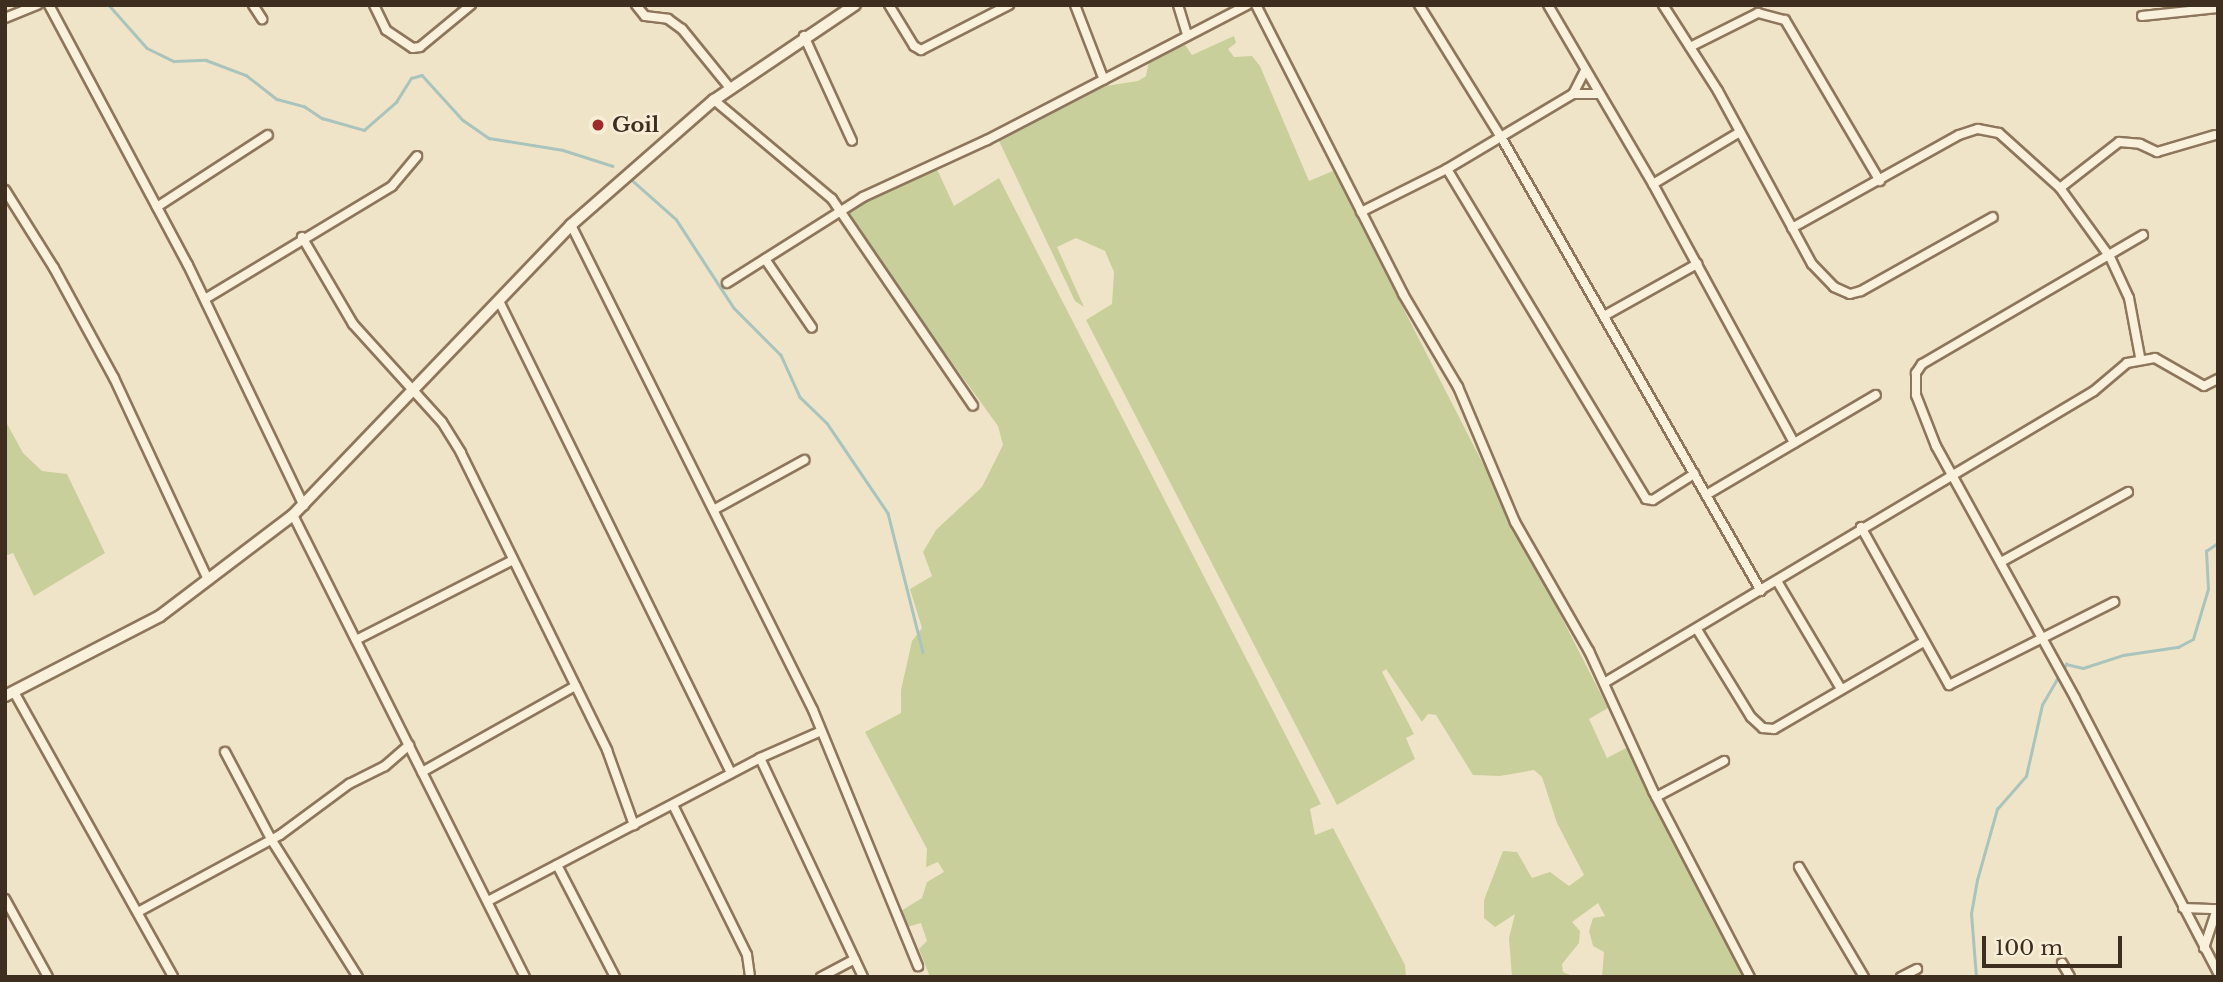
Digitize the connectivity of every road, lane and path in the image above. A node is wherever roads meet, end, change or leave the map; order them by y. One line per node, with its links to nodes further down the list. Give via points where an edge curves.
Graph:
1 (37, 5): 19 (street)
2 (49, 5): 41 (street)
3 (253, 5): 20 (street)
4 (374, 5): 5 (street, via 386,30 413,48)
5 (471, 5)
6 (636, 5): 26 (street, via 645,16 668,19 682,29)
7 (855, 5): 22 (street)
8 (890, 5): 9 (street, via 921,50)
9 (1009, 5)
10 (1075, 5): 25 (street)
11 (1178, 5): 21 (street)
12 (1247, 5): 21 (street)
13 (1256, 5): 44 (street)
14 (1419, 5): 33 (street)
15 (1548, 5): 24 (street)
16 (1663, 5): 23 (street)
17 (2218, 8): 18 (street)
18 (2142, 16)
19 (5, 18)
20 (262, 19)
21 (1187, 35): 25 (street)
22 (804, 36): 26 (street); 34 (street)
23 (1690, 47): 30 (street); 37 (street, via 1758,13 1781,17 1812,60)
24 (1584, 72): 27 (street); 28 (street)
25 (1104, 80): 43 (street)
26 (730, 88): 29 (street)
27 (1573, 94): 28 (street); 33 (street)
28 (1598, 94): 38 (street)
29 (714, 100): 43 (street, via 820,187); 46 (street)
30 (1740, 132): 38 (street); 47 (street)
31 (268, 135): 41 (street)
32 (2215, 135): 39 (street, via 2157,152 2119,142)
33 (1501, 137): 36 (street); 56 (street)
34 (852, 141)
35 (418, 156): 49 (street, via 392,186)
36 (1447, 169): 44 (street); 65 (street, via 1646,499 1653,500)
37 (1880, 181): 39 (street, via 1959,135 1984,129 2011,141); 47 (street)
38 (1653, 184): 52 (street)
39 (2060, 188): 50 (street)
40 (5, 190): 42 (street)
41 (157, 207): 54 (street)
42 (10, 209): 75 (street, via 54,268 114,379)
43 (840, 210): 51 (street); 62 (street)
44 (1361, 212): 83 (street, via 1458,387 1515,522)
45 (1993, 217): 47 (street, via 1850,294 1825,280)
46 (571, 225): 55 (street); 70 (street)
47 (1792, 229)
48 (2143, 235): 50 (street)
49 (302, 237): 54 (street); 60 (street, via 352,324)
50 (2110, 257): 58 (street, via 2129,298); 66 (street, via 1917,368 1920,405)
51 (765, 259): 53 (street); 57 (street)
52 (1698, 264): 56 (street); 63 (street)
53 (727, 283)
54 (205, 299): 69 (street)
55 (499, 301): 60 (street); 93 (street)
56 (1604, 316): 65 (street)
57 (812, 328)
58 (2140, 357): 59 (street, via 2163,360 2204,386); 66 (street, via 2105,384)
59 (2218, 379)
60 (414, 392): 69 (street); 73 (street, via 442,422 461,453)
61 (1876, 395): 63 (street)
62 (973, 406)
63 (1794, 443): 68 (street)
64 (804, 460): 70 (street)
65 (1694, 474): 68 (street)
66 (1952, 475): 72 (street); 74 (street)
67 (2128, 492): 74 (street)
68 (1706, 495): 77 (street)
69 (304, 506): 71 (street)
70 (715, 509): 87 (street, via 813,710)
71 (293, 515): 75 (street); 80 (street)
72 (1861, 527): 76 (street); 82 (street)
73 (513, 559): 80 (street); 84 (street)
74 (2001, 562): 81 (street)
75 (208, 580): 86 (street, via 116,643)
76 (1777, 581): 77 (street); 85 (street)
77 (1761, 591): 79 (street)
78 (2114, 602): 81 (street)
79 (1698, 631): 83 (street); 85 (street, via 1751,717 1763,728 1779,728)
80 (355, 639): 88 (street)
81 (2043, 640): 82 (street, via 1949,685); 102 (street)
82 (1922, 643): 85 (street)
83 (1604, 683): 94 (street)
84 (575, 686): 92 (street); 96 (street, via 614,767)
85 (1841, 690)
86 (9, 694): 104 (street)
87 (819, 732): 90 (street); 108 (street)
88 (409, 745): 92 (street); 97 (street, via 385,766 349,784)
89 (225, 752): 97 (street)
90 (760, 758): 93 (street); 106 (street)
91 (1724, 761): 94 (street)
92 (422, 772): 101 (street)
93 (731, 773): 95 (street)
94 (1656, 797): 119 (street)
95 (673, 805): 96 (street); 116 (street, via 747,955)
96 (634, 825): 98 (street)
97 (271, 838): 104 (street); 113 (street)
98 (557, 865): 101 (street); 115 (street)
99 (1799, 867): 120 (street)
100 (5, 899): 111 (street)
101 (488, 901): 114 (street)
102 (2183, 908): 103 (street); 105 (street)
103 (2218, 909): 105 (street)
104 (138, 912): 112 (street)
105 (2204, 948): 110 (street)
106 (855, 959): 117 (street); 118 (street)
107 (2062, 963): 122 (street)
108 (918, 967)
109 (1917, 969): 121 (street)
110 (2218, 973)
111 (48, 977)
112 (173, 977)
113 (358, 977)
114 (525, 977)
115 (615, 977)
116 (750, 977)
117 (821, 977)
118 (863, 977)
119 (1750, 977)
120 (1864, 977)
121 (1901, 977)
122 (2070, 977)

